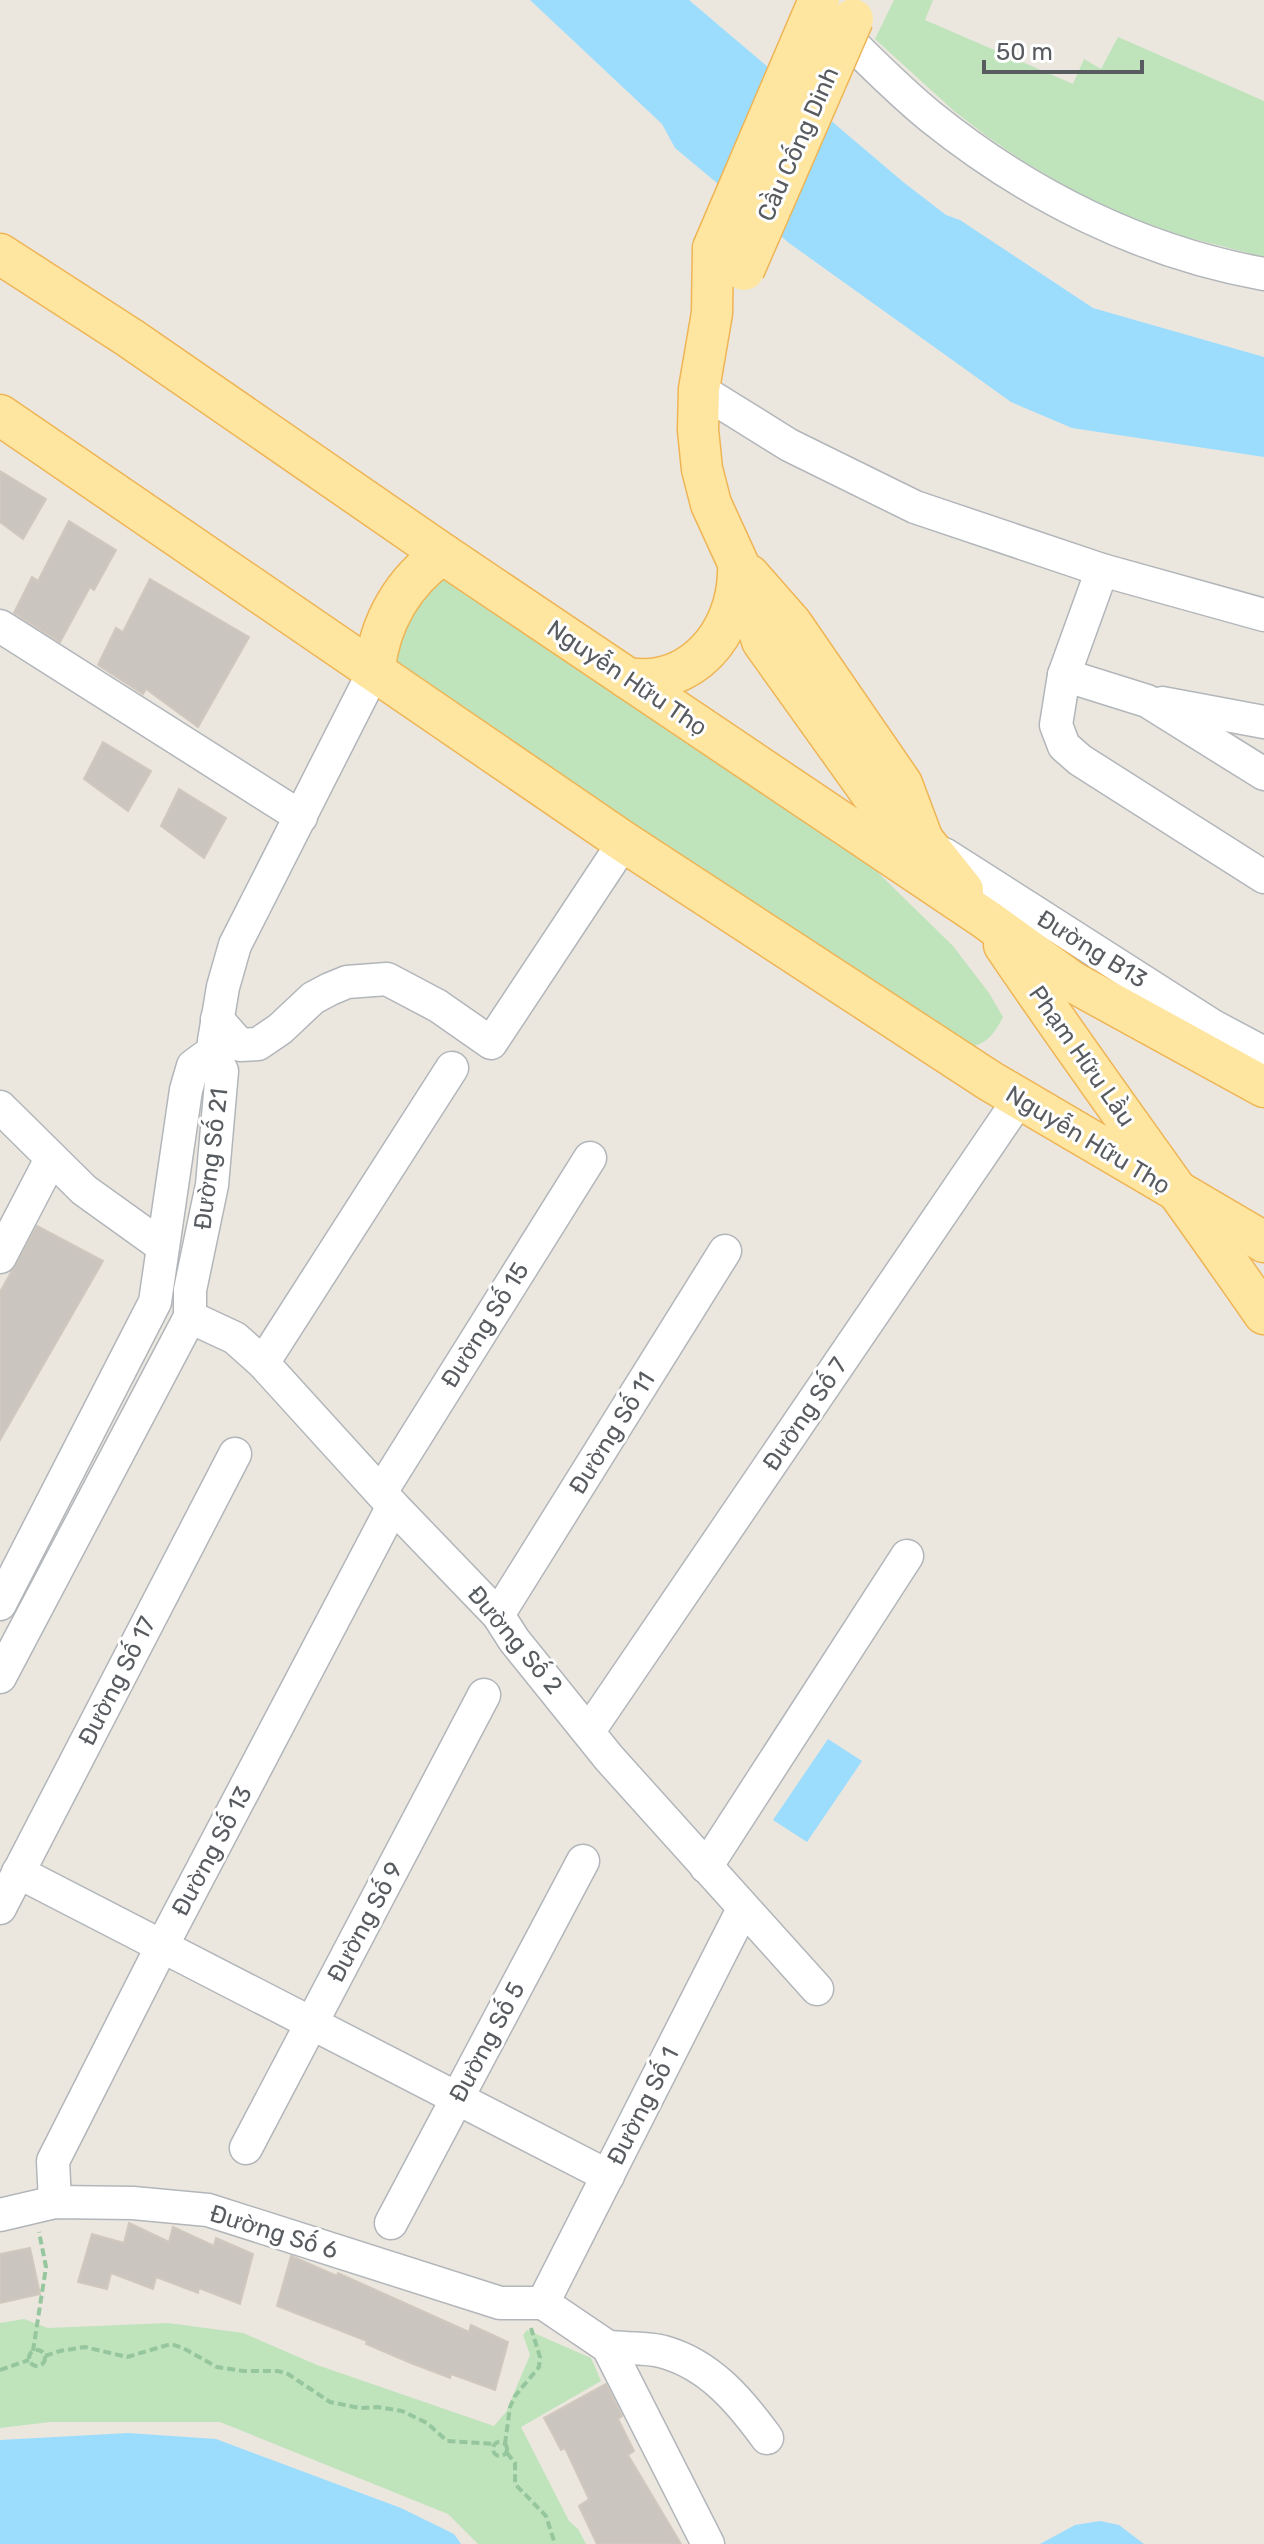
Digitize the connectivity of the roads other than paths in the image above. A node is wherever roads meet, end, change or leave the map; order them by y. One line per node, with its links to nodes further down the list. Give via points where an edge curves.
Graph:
1 (809, 0): 5 (street, via 929,115 1013,175 1137,239)
2 (844, 6): 4 (main road, Cầu Cống Dinh, bridge)
3 (0, 254): 8 (main road, Nguyễn Hữu Thọ)
4 (728, 259): 6 (main road, Phạm Hữu Lầu)
5 (1264, 274)
6 (699, 389): 9 (main road, Phạm Hữu Lầu, via 702,469 711,504); 10 (street, via 789,445 915,507)
7 (0, 415): 13 (main road, Nguyễn Hữu Thọ)
8 (443, 554): 13 (main road, via 409,584 394,608 382,633); 15 (main road, Nguyễn Hữu Thọ)
9 (738, 563): 15 (main road, via 733,609 700,657 663,678); 21 (main road, Phạm Hữu Lầu, via 762,641 880,806)
10 (1102, 570): 11 (street); 14 (street)
11 (1264, 615)
12 (0, 626): 20 (street)
13 (375, 669): 20 (street); 22 (main road, Nguyễn Hữu Thọ)
14 (1064, 675): 16 (street); 23 (street, via 1056,725 1064,746)
15 (627, 678): 24 (main road, Nguyễn Hữu Thọ)
16 (1147, 701): 17 (street); 18 (street)
17 (1252, 719): 18 (street, via 1227,731)
18 (1228, 751): 19 (street)
19 (1264, 774)
20 (301, 817): 25 (street, via 235,945)
21 (923, 840): 24 (main road, Phạm Hữu Lầu); 27 (street, Đường B13, via 1200,1018)
22 (624, 842): 25 (street, via 491,1043 387,979 347,982 313,998 258,1044 240,1045); 30 (main road, Nguyễn Hữu Thọ)
23 (1264, 877)
24 (987, 920): 29 (main road, Nguyễn Hữu Thọ, via 1071,981); 34 (main road, Phạm Hữu Lầu)
25 (217, 1019): 26 (street)
26 (212, 1052): 36 (street, Đường Số 21, via 193,1066 186,1090); 40 (street, Đường Số 21, via 222,1071 212,1185 190,1290)
27 (1264, 1053)
28 (452, 1068): 41 (street)
29 (1264, 1087)
30 (1020, 1098): 34 (main road, Nguyễn Hữu Thọ); 49 (street, Đường Số 7)
31 (0, 1107): 33 (street)
32 (590, 1158): 43 (street, Đường Số 15)
33 (51, 1159): 36 (street, via 84,1190); 38 (street)
34 (1182, 1195): 35 (main road, Nguyễn Hữu Thọ); 39 (main road, Phạm Hữu Lầu)
35 (1264, 1242)
36 (162, 1246): 45 (street, Đường Số 21, via 155,1302)
37 (725, 1251): 46 (street, Đường Số 11)
38 (0, 1257)
39 (1264, 1314)
40 (190, 1317): 41 (street, Đường Số 2, via 235,1338); 47 (street, Đường Số 21)
41 (263, 1363): 43 (street, Đường Số 2)
42 (235, 1454): 52 (street, Đường Số 17)
43 (387, 1499): 46 (street, Đường Số 2); 55 (street, Đường Số 13)
44 (907, 1556): 51 (street)
45 (0, 1604)
46 (498, 1615): 49 (street, Đường Số 2)
47 (0, 1677)
48 (484, 1695): 57 (street, Đường Số 9)
49 (589, 1731): 51 (street, Đường Số 2)
50 (583, 1861): 58 (street, Đường Số 5)
51 (706, 1867): 54 (street, Đường Số 2)
52 (18, 1872): 53 (street, Đường Số 17); 55 (street)
53 (0, 1908)
54 (743, 1909): 56 (street, Đường Số 2); 60 (street, Đường Số 1)
55 (162, 1946): 57 (street); 61 (street, Đường Số 13, via 53,2161)
56 (817, 1989)
57 (312, 2023): 58 (street); 59 (street, Đường Số 9)
58 (458, 2098): 60 (street); 63 (street, Đường Số 5)
59 (246, 2148)
60 (608, 2176): 64 (street, Đường Số 1)
61 (55, 2202): 62 (street, Đường Số 6); 64 (street, Đường Số 6, via 208,2210)
62 (0, 2215)
63 (391, 2223)
64 (536, 2315): 65 (street)
65 (608, 2347): 66 (street, via 663,2352 702,2370 739,2400); 67 (street)
66 (767, 2438)
67 (708, 2544)

